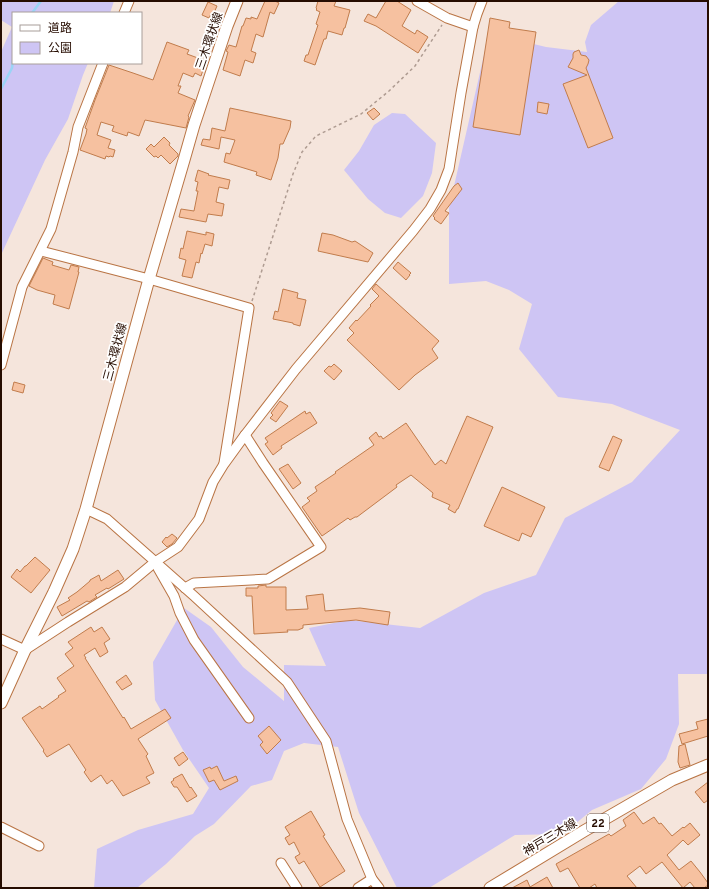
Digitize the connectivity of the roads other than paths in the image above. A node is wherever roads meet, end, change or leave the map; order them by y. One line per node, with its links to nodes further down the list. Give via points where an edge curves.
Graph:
1 (129, 1): 5 (street)
2 (237, 1): 9 (main road, 三木環状線, via 194,125)
3 (417, 1): 6 (street, via 447,18)
4 (482, 1): 6 (street)
5 (124, 12)
6 (473, 27): 11 (street, via 449,169 441,190 413,231 296,369)
7 (103, 64): 8 (street, via 78,128 51,229)
8 (41, 251): 9 (street); 10 (street, via 22,287)
9 (149, 279): 12 (street, via 249,308); 13 (main road, 三木環状線)
10 (1, 365)
11 (245, 435): 12 (street); 15 (street, via 322,546 268,579 194,583)
12 (224, 464): 14 (street, via 213,482 199,519 178,547)
13 (86, 509): 14 (street, via 107,519); 17 (main road, 三木環状線, via 73,549)
14 (155, 562): 15 (street); 17 (street, via 125,587); 19 (street, via 194,640)
15 (185, 588): 24 (street, via 287,682 326,740 346,819)
16 (1, 639): 17 (street)
17 (25, 650): 18 (main road, 三木環状線)
18 (1, 703)
19 (249, 718)
20 (708, 765): 28 (main road, 神戸三木線 / 22, via 672,780)
21 (1, 827): 22 (street)
22 (40, 846)
23 (281, 863): 25 (street)
24 (372, 879): 26 (street); 27 (street)
25 (297, 888)
26 (358, 888)
27 (379, 888)
28 (490, 888)

